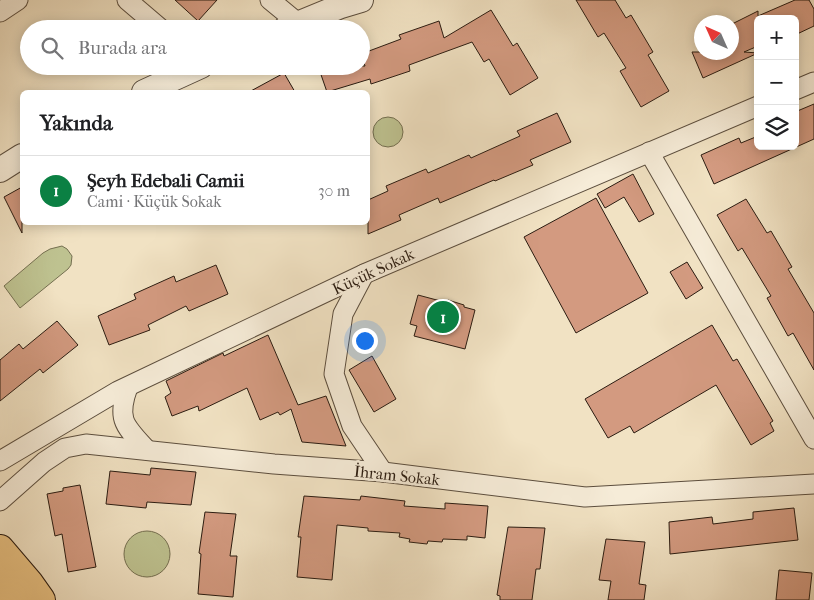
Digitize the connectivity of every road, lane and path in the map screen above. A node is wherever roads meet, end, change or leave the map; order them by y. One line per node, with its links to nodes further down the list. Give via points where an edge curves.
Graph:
1 (18, 0): 5 (street)
2 (127, 0): 6 (street)
3 (270, 0): 7 (street)
4 (348, 2): 8 (street)
5 (0, 12)
6 (150, 20)
7 (286, 20)
8 (305, 20)
9 (181, 75): 12 (street)
10 (814, 82): 11 (street)
11 (799, 88)
12 (148, 90)
13 (754, 108): 14 (street, Küçük Sokak)
14 (650, 152): 17 (street, Küçük Sokak); 19 (street)
15 (20, 157): 16 (street)
16 (0, 170)
17 (364, 274): 18 (street, Küçük Sokak); 22 (street, via 343,314 334,374 352,426)
18 (128, 387): 20 (street, via 122,412 125,426); 21 (street, Küçük Sokak)
19 (814, 439)
20 (147, 450): 22 (street, İhram Sokak); 24 (street, İhram Sokak, via 86,444 65,448)
21 (0, 460)
22 (383, 472): 23 (street, İhram Sokak, via 585,497)
23 (814, 484)
24 (0, 501)
25 (0, 549): 28 (main road)
26 (0, 582): 27 (main road)
27 (14, 600)
28 (41, 600)

